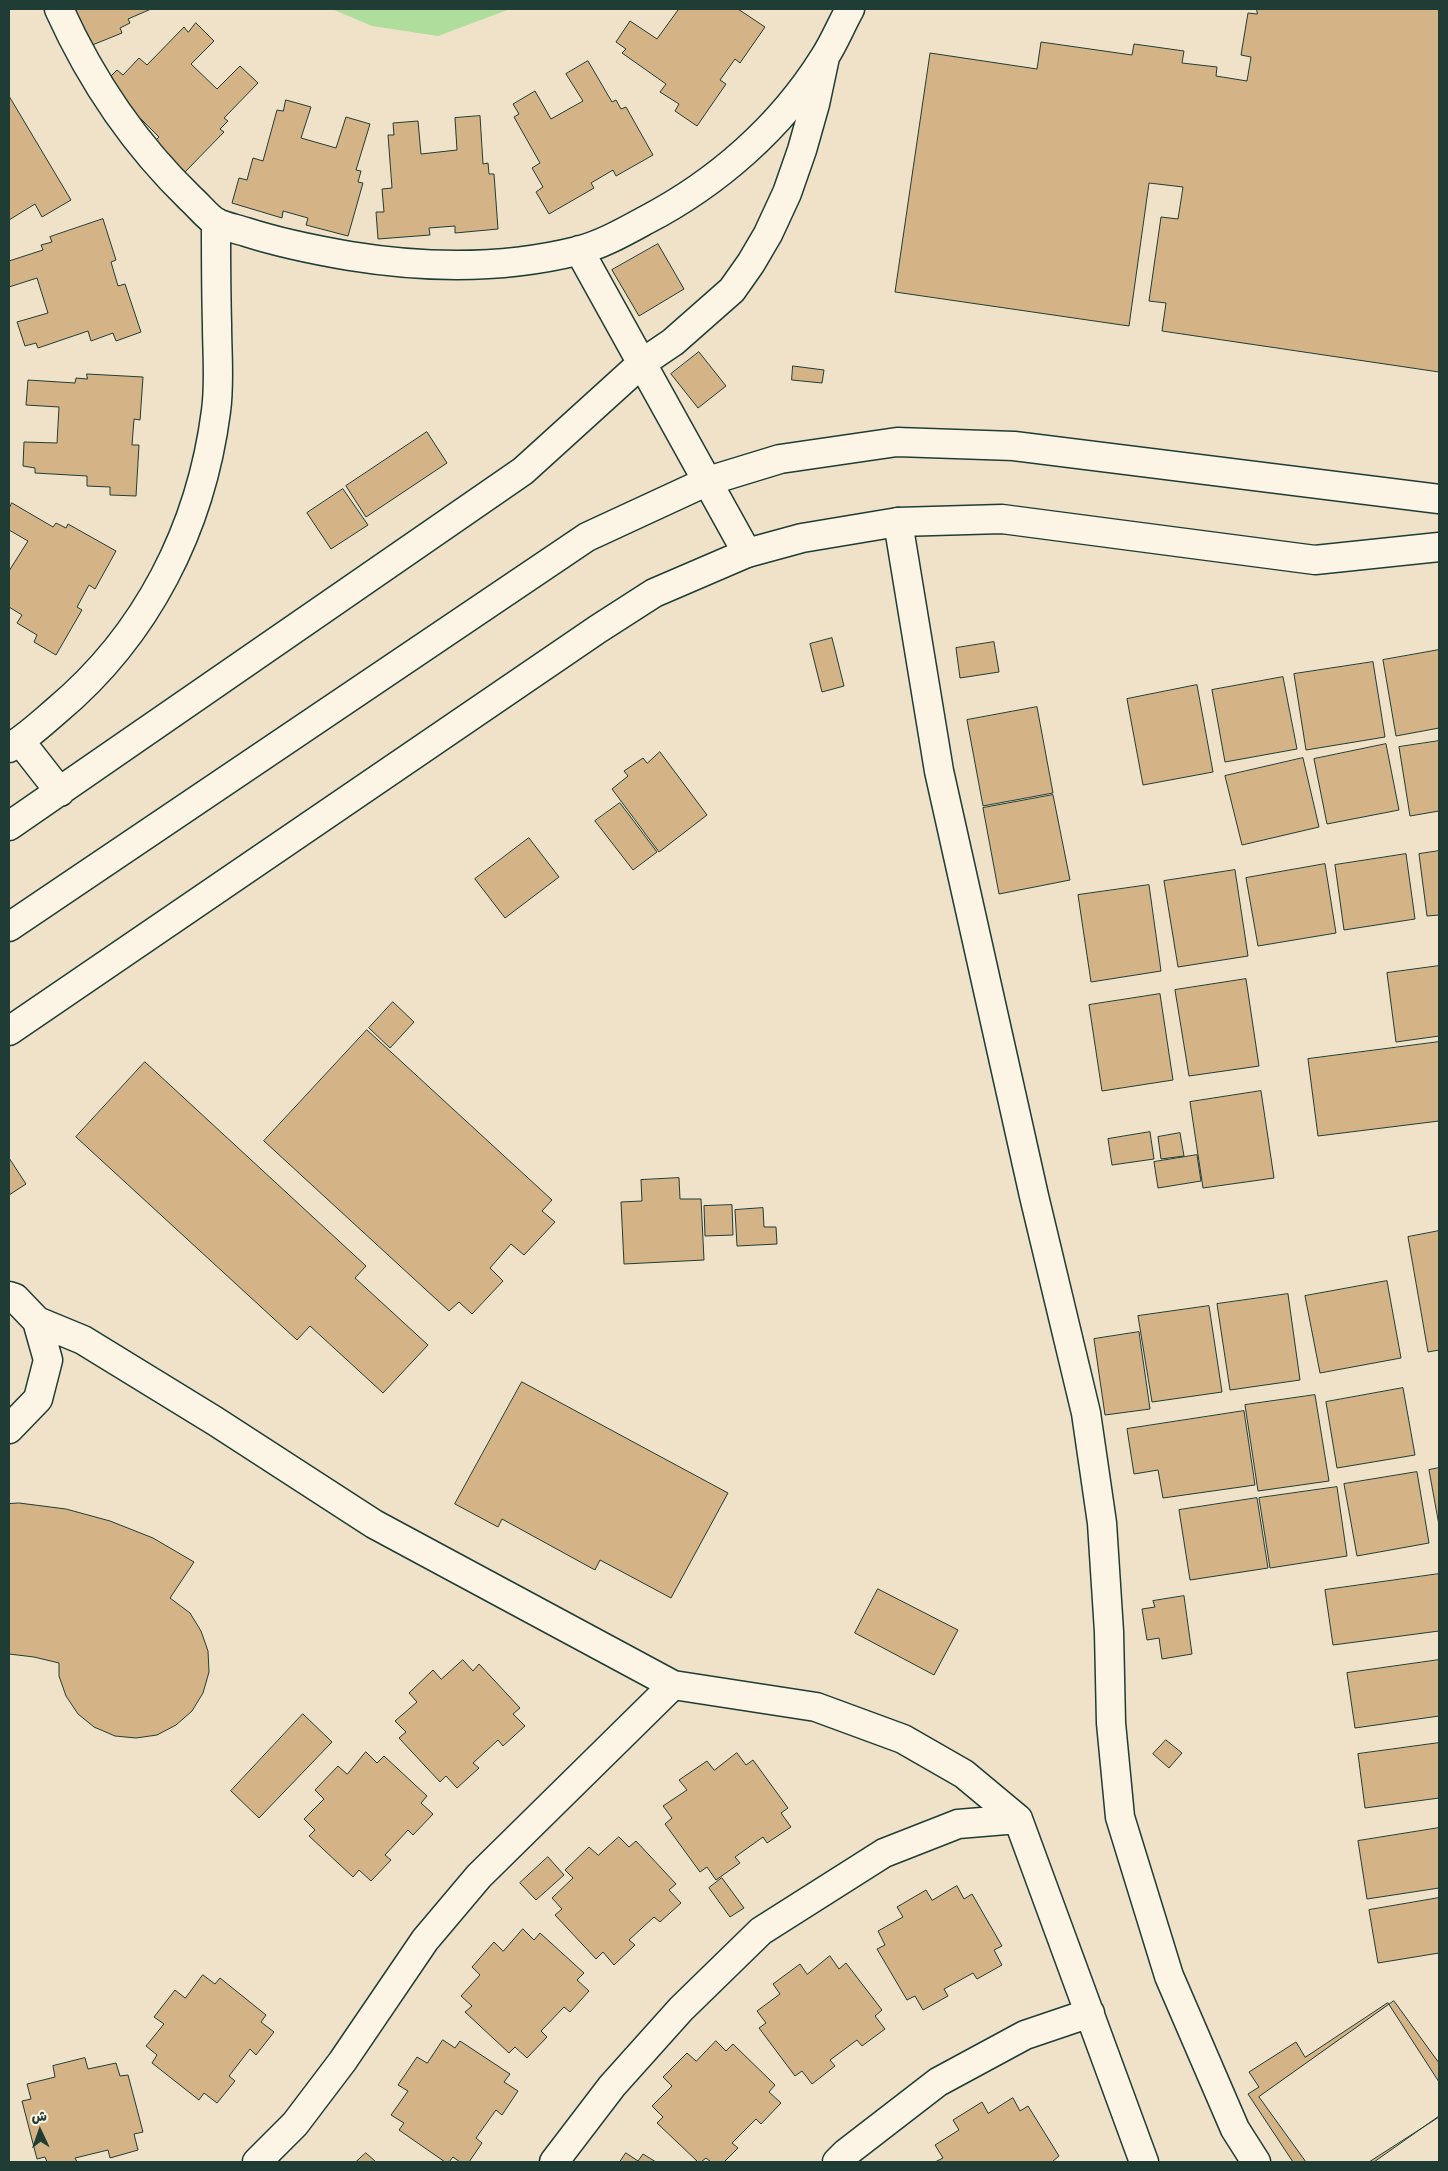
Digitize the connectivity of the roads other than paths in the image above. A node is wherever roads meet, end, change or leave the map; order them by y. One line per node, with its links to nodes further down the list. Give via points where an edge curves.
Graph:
1 (59, 9): 4 (street, via 111,106 163,172)
2 (850, 9): 3 (street)
3 (825, 57): 5 (street, via 769,128 700,188 621,234); 6 (street, via 802,150 779,209 751,263 732,290 673,342)
4 (216, 222): 5 (street, via 318,251 422,264 528,261); 12 (street, via 216,409 210,452 184,537 164,579 113,656 82,690)
5 (579, 250): 6 (street)
6 (642, 363): 7 (street); 13 (street, via 523,471)
7 (708, 482): 8 (street, via 780,459 897,442 1014,446); 11 (street); 15 (street, via 588,537)
8 (1439, 500)
9 (898, 522): 10 (street, via 1002,519 1315,560); 11 (street, via 802,538); 27 (street, via 939,772 1086,1413 1102,1523 1110,1723 1120,1817 1169,1976 1235,2129)
10 (1439, 547)
11 (747, 552): 16 (street, via 654,593 598,629)
12 (15, 745): 13 (street)
13 (60, 792): 14 (street)
14 (9, 826)
15 (9, 927)
16 (9, 1031)
17 (9, 1296): 18 (street, via 15,1298)
18 (37, 1321): 19 (street, via 48,1360 38,1399); 20 (street, via 83,1340 374,1524)
19 (9, 1429)
20 (673, 1686): 21 (street, via 816,1707 902,1739 964,1774); 23 (street, via 479,1876 425,1940 342,2062 295,2124)
21 (1018, 1819): 22 (street); 24 (street, via 958,1824 884,1853 761,1931 680,2010 612,2086)
22 (1090, 2014): 25 (street, via 1025,2035 938,2082); 26 (street)
23 (257, 2162)
24 (554, 2162)
25 (837, 2162)
26 (1144, 2162)
27 (1256, 2162)

